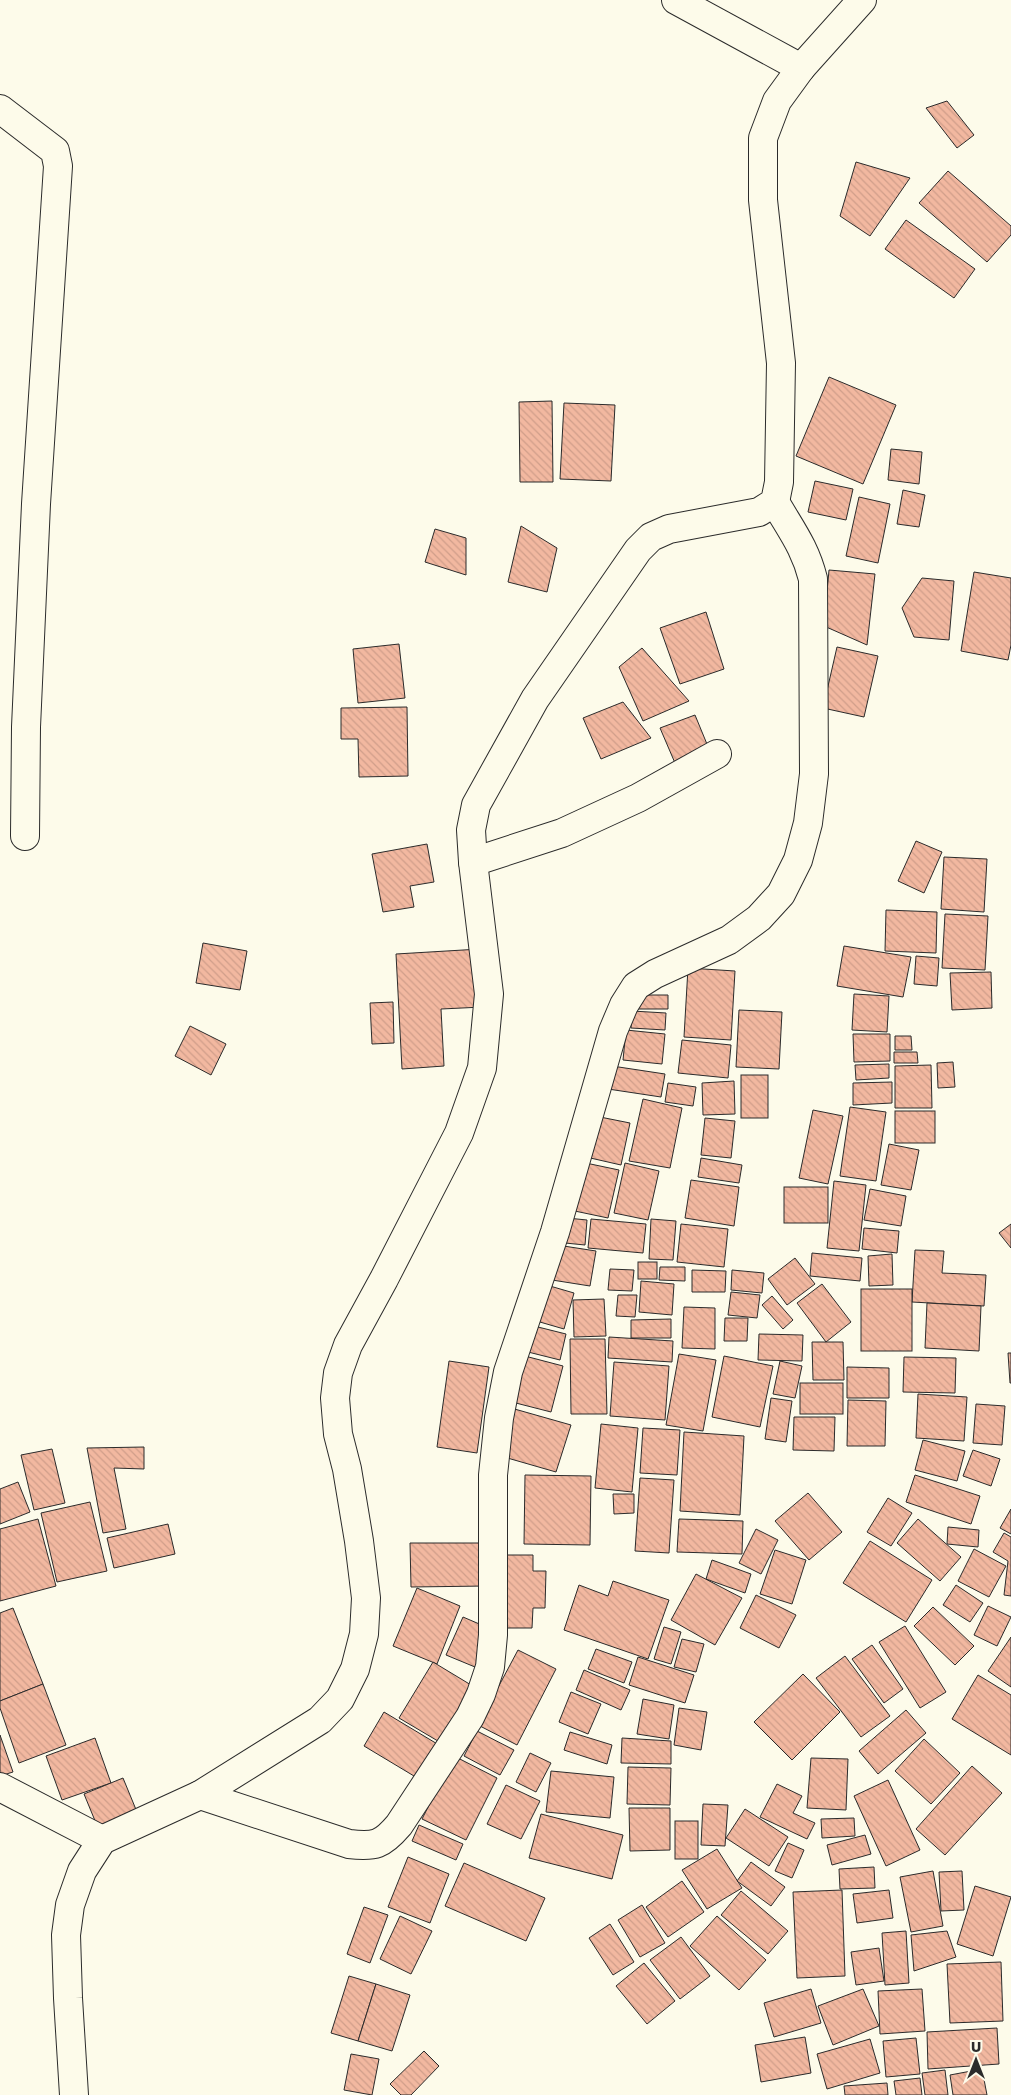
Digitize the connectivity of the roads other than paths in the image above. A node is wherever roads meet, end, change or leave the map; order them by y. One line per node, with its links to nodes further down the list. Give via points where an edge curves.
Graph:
1 (676, 0): 3 (street)
2 (862, 0): 3 (street)
3 (801, 68): 5 (street, via 777,101 763,138 763,200 781,363 780,474)
4 (0, 109): 7 (street, via 56,151 58,166 36,514 26,727)
5 (774, 502): 8 (street, via 759,512 669,529 651,537 638,550 535,698 476,805 471,830); 10 (street, via 808,557 813,579 814,774 808,822 798,860 781,894 759,918 729,940 636,986 613,1031 555,1232 508,1372 492,1476 492,1636 490,1667 481,1694 470,1717 399,1826 387,1840 371,1846 349,1844)
6 (717, 754): 8 (street, via 638,798 562,833)
7 (25, 836)
8 (473, 862): 10 (street, via 489,994 482,1068 459,1133 348,1345 338,1373 335,1398 338,1434 360,1541 366,1598 364,1634 355,1669 340,1699 320,1720)
9 (0, 1787): 11 (street)
10 (200, 1795): 11 (street)
11 (102, 1840): 12 (street, via 82,1871 70,1905 66,1935)
12 (74, 2095)

